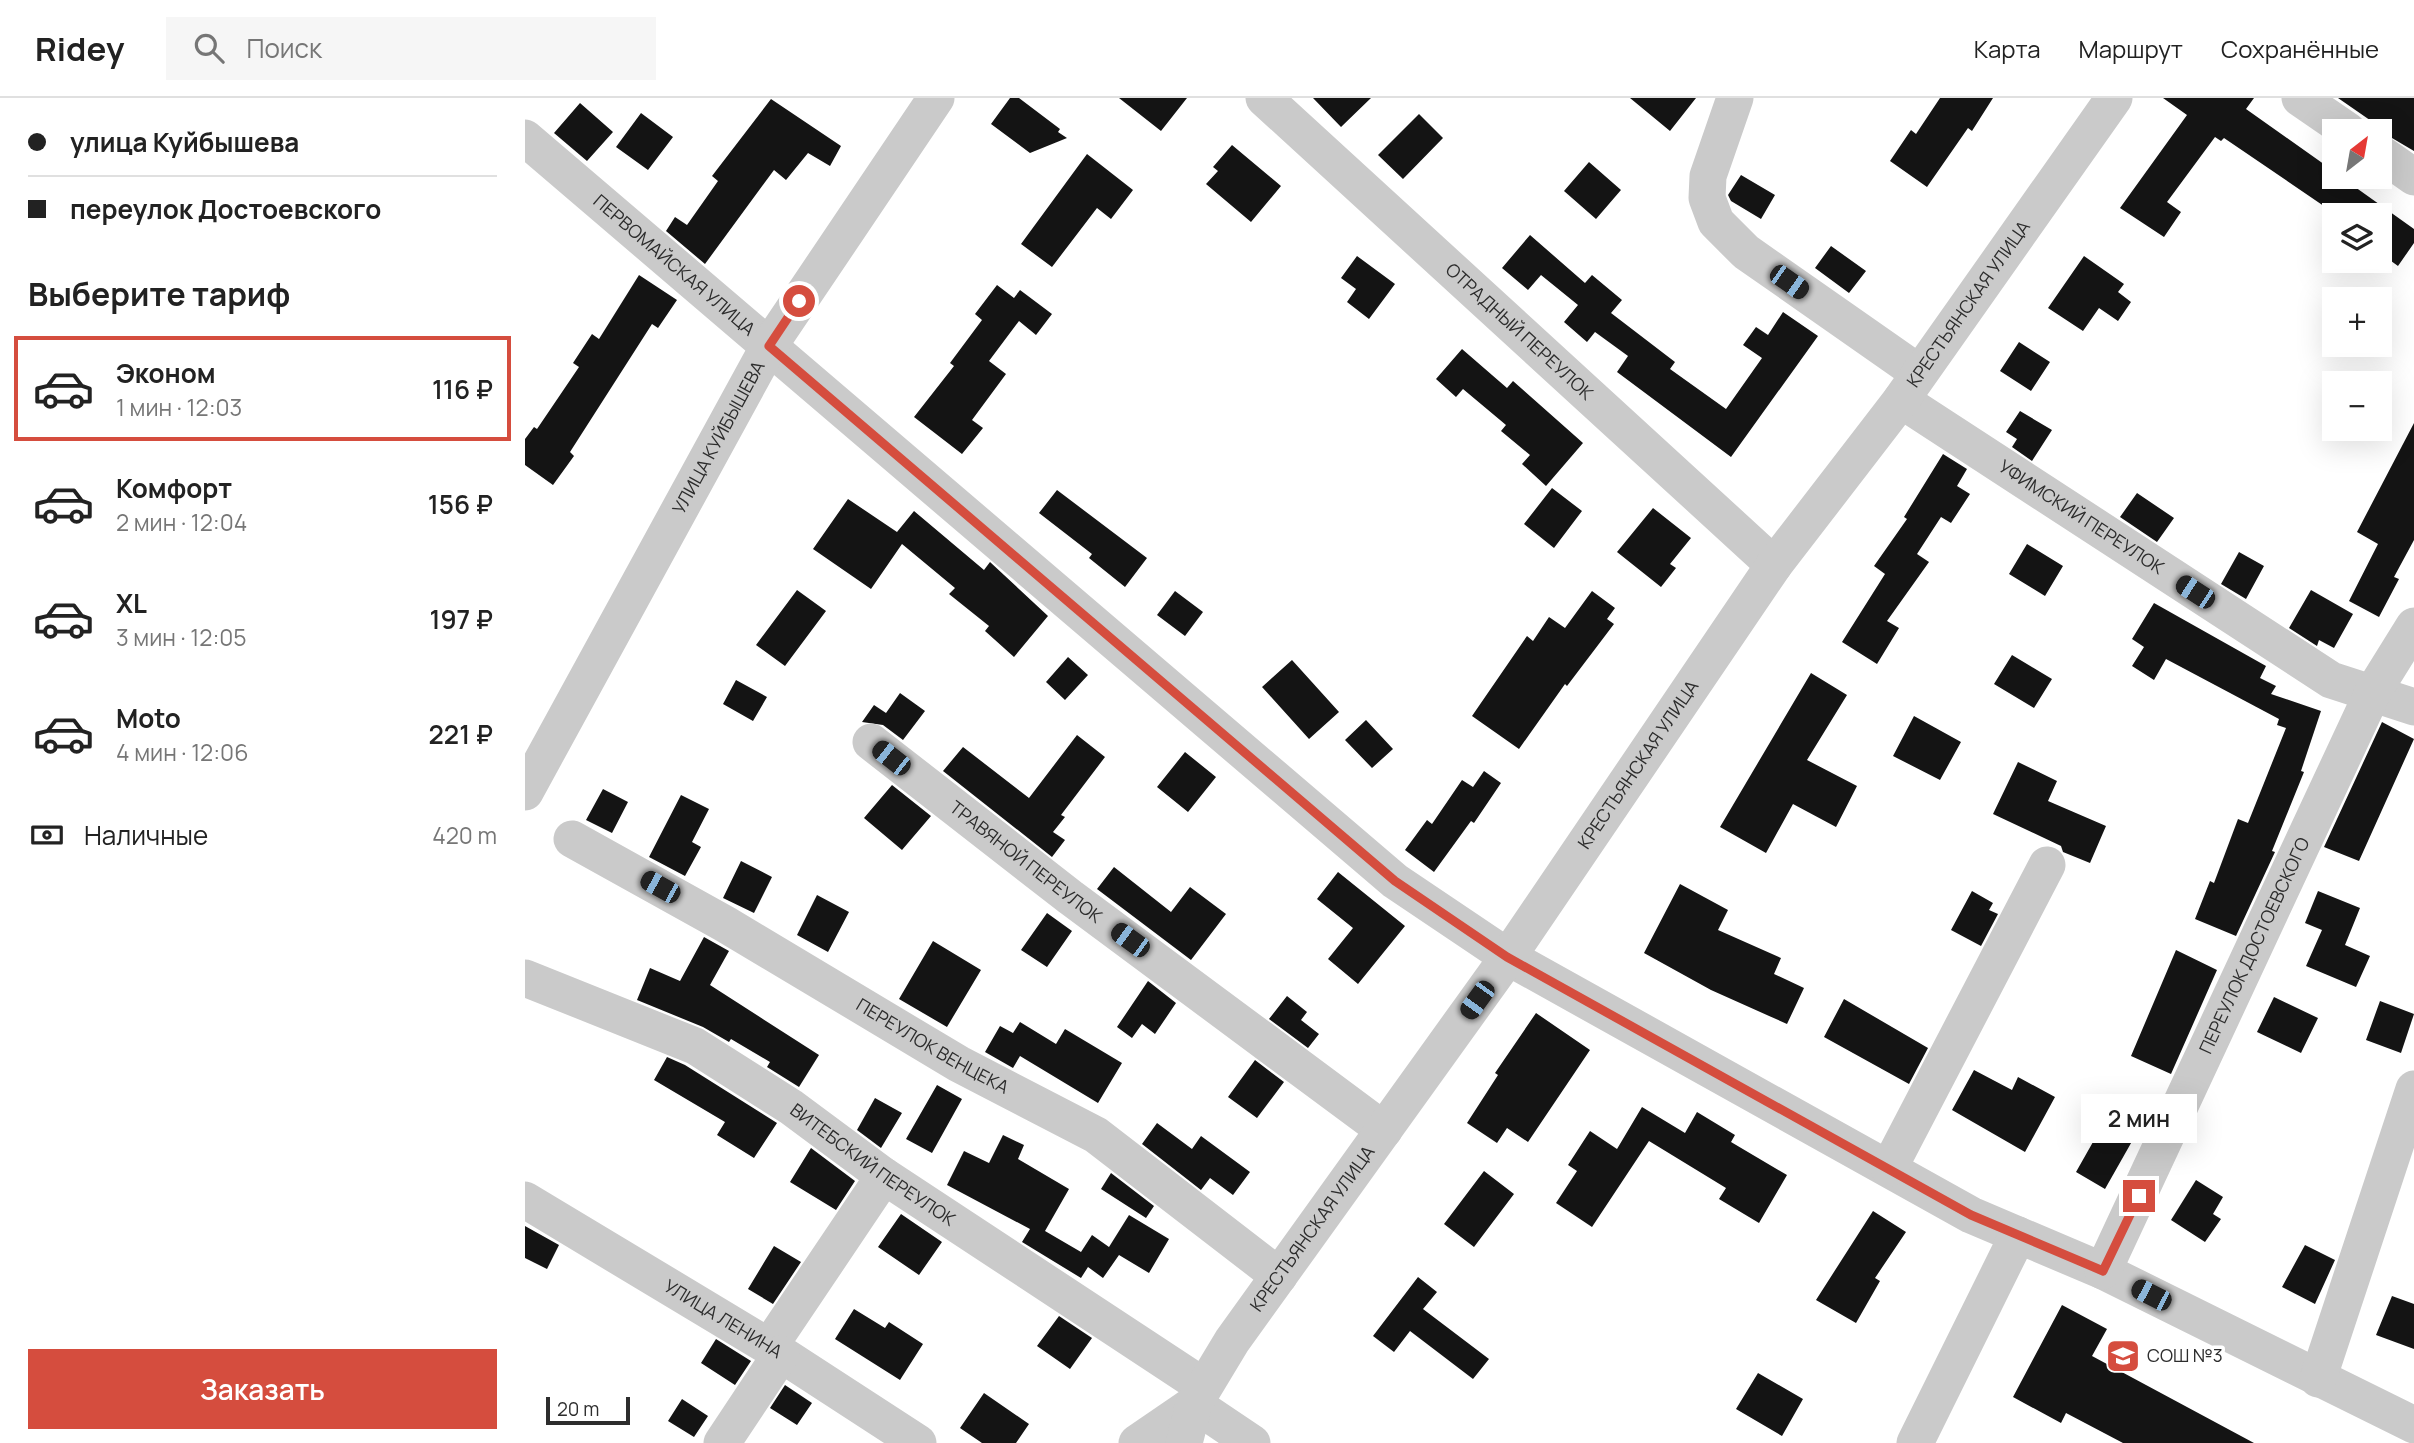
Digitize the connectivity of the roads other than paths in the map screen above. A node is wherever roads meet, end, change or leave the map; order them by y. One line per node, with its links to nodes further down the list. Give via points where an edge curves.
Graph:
1 (936, 98): 10 (street, УЛИЦА КУЙБЫШЕВА)
2 (1264, 98): 12 (street, ОТРАДНЫЙ ПЕРЕУЛОК)
3 (1735, 98): 11 (street, УФИМСКИЙ ПЕРЕУЛОК, via 1708,176 1707,198 1716,222 1746,252)
4 (2114, 98): 11 (street, КРЕСТЬЯНСКАЯ УЛИЦА)
5 (2300, 98): 6 (street)
6 (2331, 119)
7 (525, 138): 10 (street, ПЕРВОМАЙСКАЯ УЛИЦА)
8 (2392, 161): 9 (street)
9 (2414, 177)
10 (769, 346): 17 (street, УЛИЦА КУЙБЫШЕВА); 20 (street, ПЕРВОМАЙСКАЯ УЛИЦА, via 1395,881)
11 (1910, 386): 12 (street, КРЕСТЬЯНСКАЯ УЛИЦА); 14 (street, УФИМСКИЙ ПЕРЕУЛОК, via 2330,680)
12 (1774, 565): 20 (street, КРЕСТЬЯНСКАЯ УЛИЦА)
13 (2414, 626): 14 (street, ПЕРЕУЛОК ДОСТОЕВСКОГО)
14 (2373, 692): 15 (street, УФИМСКИЙ ПЕРЕУЛОК); 28 (street, ПЕРЕУЛОК ДОСТОЕВСКОГО)
15 (2414, 707)
16 (871, 742): 23 (street, ТРАВЯНОЙ ПЕРЕУЛОК, via 1070,897)
17 (525, 792)
18 (572, 839): 29 (street, ПЕРЕУЛОК ВЕНЦЕКА, via 959,1064 1096,1135)
19 (2047, 865): 24 (street)
20 (1507, 957): 23 (street, КРЕСТЬЯНСКАЯ УЛИЦА); 24 (street, ПЕРВОМАЙСКАЯ УЛИЦА)
21 (525, 978): 25 (street, ВИТЕБСКИЙ ПЕРЕУЛОК, via 695,1046 791,1107)
22 (2414, 1089): 31 (street)
23 (1384, 1130): 29 (street, КРЕСТЬЯНСКАЯ УЛИЦА)
24 (1889, 1168): 27 (street, ПЕРВОМАЙСКАЯ УЛИЦА, via 1971,1215)
25 (884, 1176): 30 (street); 32 (street, ВИТЕБСКИЙ ПЕРЕУЛОК)
26 (525, 1200): 30 (street, УЛИЦА ЛЕНИНА)
27 (2018, 1235): 28 (street, ПЕРВОМАЙСКАЯ УЛИЦА); 39 (street)
28 (2103, 1271): 31 (street, ПЕРВОМАЙСКАЯ УЛИЦА)
29 (1279, 1276): 32 (street, КРЕСТЬЯНСКАЯ УЛИЦА)
30 (775, 1350): 34 (street); 35 (street, УЛИЦА ЛЕНИНА)
31 (2318, 1379): 33 (street, ПЕРВОМАЙСКАЯ УЛИЦА)
32 (1199, 1395): 36 (street); 37 (street, КРЕСТЬЯНСКАЯ УЛИЦА); 38 (street)
33 (2414, 1425)
34 (722, 1443)
35 (918, 1443)
36 (1137, 1443)
37 (1184, 1443)
38 (1252, 1443)
39 (1915, 1443)

